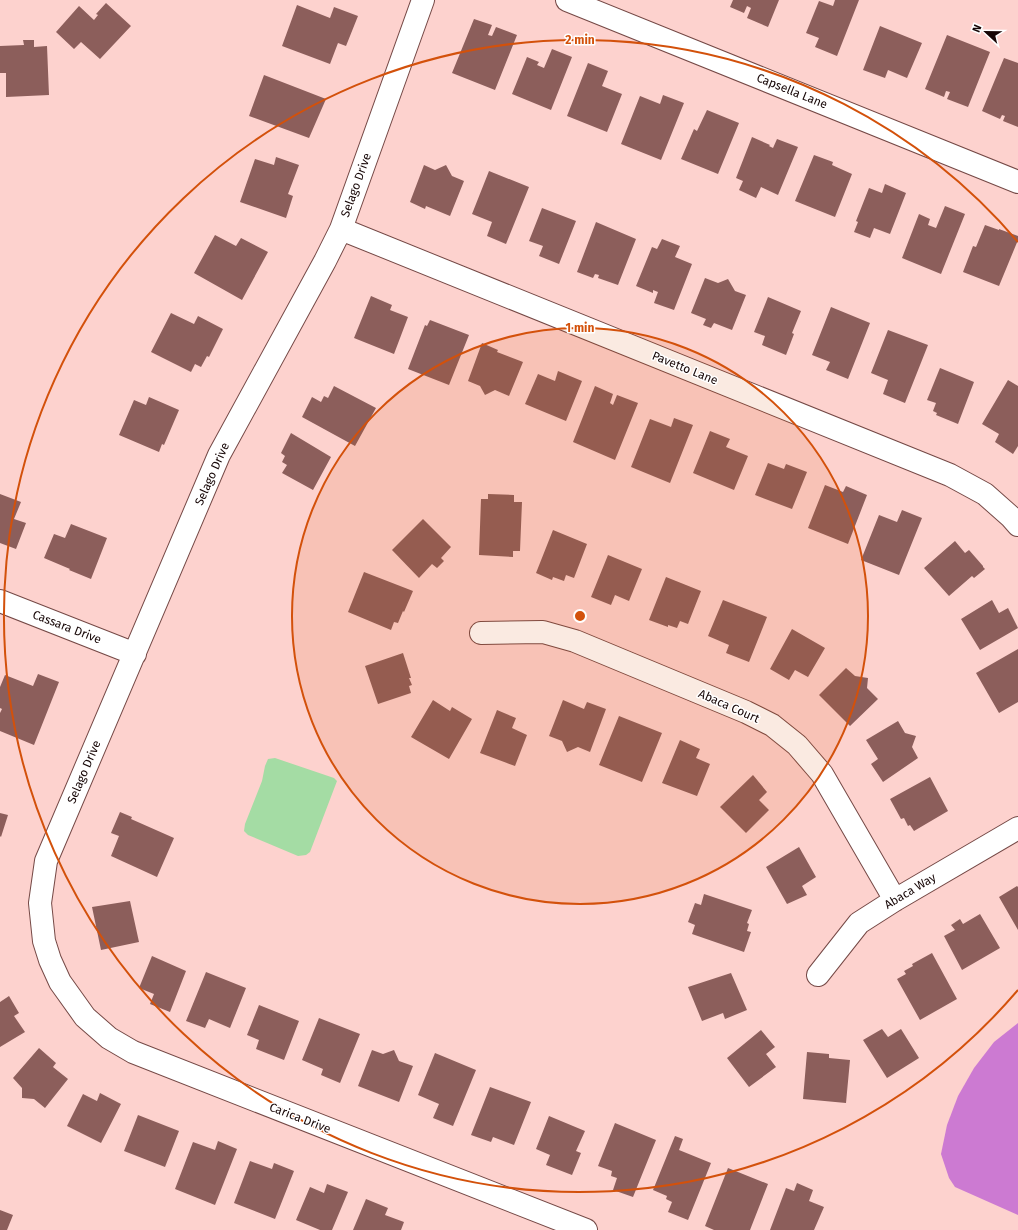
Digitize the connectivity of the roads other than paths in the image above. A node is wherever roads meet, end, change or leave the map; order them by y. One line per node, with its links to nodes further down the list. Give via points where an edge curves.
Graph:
1 (423, 0): 4 (street, Selago Drive)
2 (567, 0): 3 (street, Capsella Lane)
3 (1018, 182)
4 (341, 228): 5 (street, Pavetto Lane, via 950,474 985,494); 8 (street, Selago Drive, via 219,455)
5 (1018, 525)
6 (0, 601): 8 (street, Cassara Drive)
7 (481, 633): 10 (street, Abaca Court, via 543,632 554,635 746,712 772,725 797,745 822,774)
8 (134, 654): 11 (street, Selago Drive, via 46,861 40,903 44,941)
9 (1018, 828): 10 (street, Abaca Way)
10 (895, 900): 12 (street, Abaca Way, via 860,923)
11 (50, 960): 13 (street, Carica Drive, via 60,982 85,1016 109,1038 133,1052)
12 (818, 975)
13 (586, 1230)

